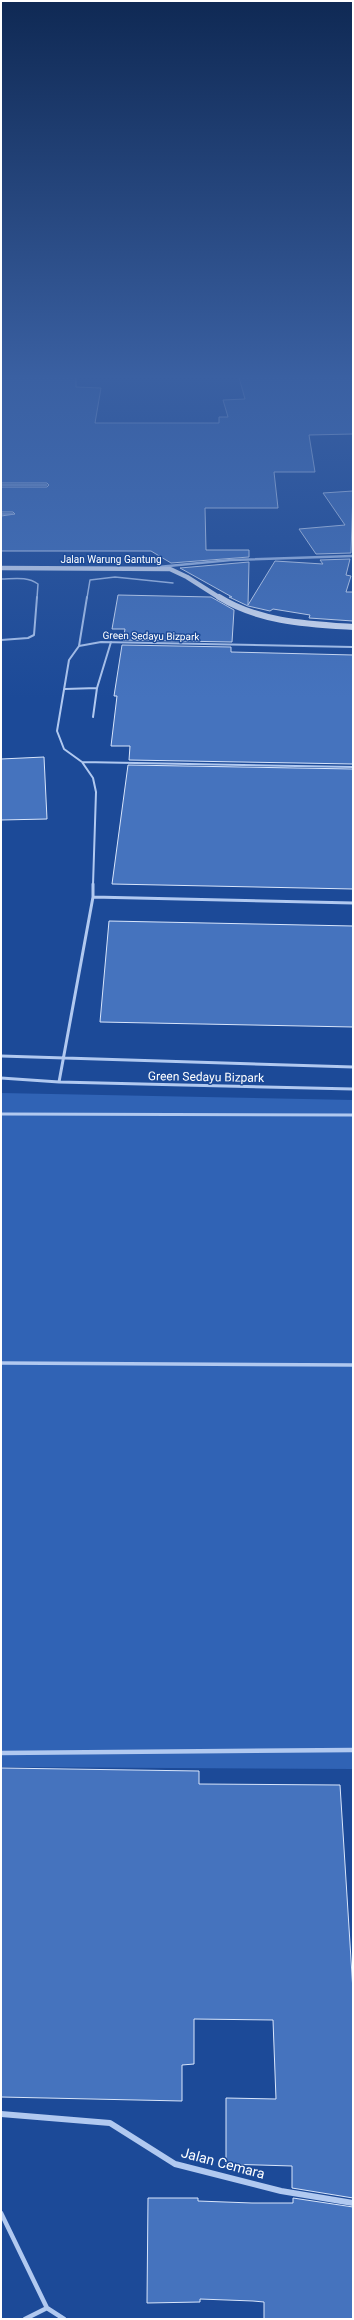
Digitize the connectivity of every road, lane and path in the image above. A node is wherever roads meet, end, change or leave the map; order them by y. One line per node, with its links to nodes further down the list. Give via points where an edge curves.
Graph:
1 (1, 485): 2 (lane)
2 (47, 485)
3 (1, 514): 4 (lane)
4 (13, 514)
5 (353, 556): 7 (street, via 241,559)
6 (1, 568): 7 (street, Jalan Warung Gantung)
7 (158, 568): 10 (street, Jalan Warung Gantung, via 170,569 191,577 226,602 254,613 299,622)
8 (1, 579): 11 (lane, via 26,579 38,584 34,635 28,638)
9 (173, 583): 13 (lane, via 115,577 90,580)
10 (353, 627)
11 (1, 640)
12 (111, 642): 13 (lane, Green Sedayu Bizpark); 14 (lane, Green Sedayu Bizpark); 15 (lane)
13 (79, 646): 16 (lane, via 69,660)
14 (353, 647)
15 (97, 688): 16 (lane); 17 (lane)
16 (64, 689): 18 (lane, via 57,731 64,749)
17 (94, 717)
18 (82, 762): 19 (lane); 20 (lane, via 93,778 96,792)
19 (353, 767)
20 (93, 897): 21 (lane); 23 (lane)
21 (353, 903)
22 (1, 1056): 23 (lane, Green Sedayu Bizpark)
23 (62, 1059): 24 (lane, Green Sedayu Bizpark); 26 (lane)
24 (353, 1067)
25 (1, 1078): 26 (lane, Green Sedayu Bizpark)
26 (59, 1082): 27 (lane, Green Sedayu Bizpark)
27 (353, 1089)
28 (1, 1114): 29 (lane)
29 (353, 1115)
30 (1, 1363): 31 (lane)
31 (353, 1365)
32 (353, 1750): 33 (lane)
33 (1, 1753)
34 (1, 2114): 35 (street, Jalan Cemara, via 110,2123 175,2164 280,2191)
35 (353, 2203)
36 (1, 2213): 37 (lane)
37 (47, 2308): 38 (lane); 39 (lane)
38 (25, 2319)
39 (64, 2319)

